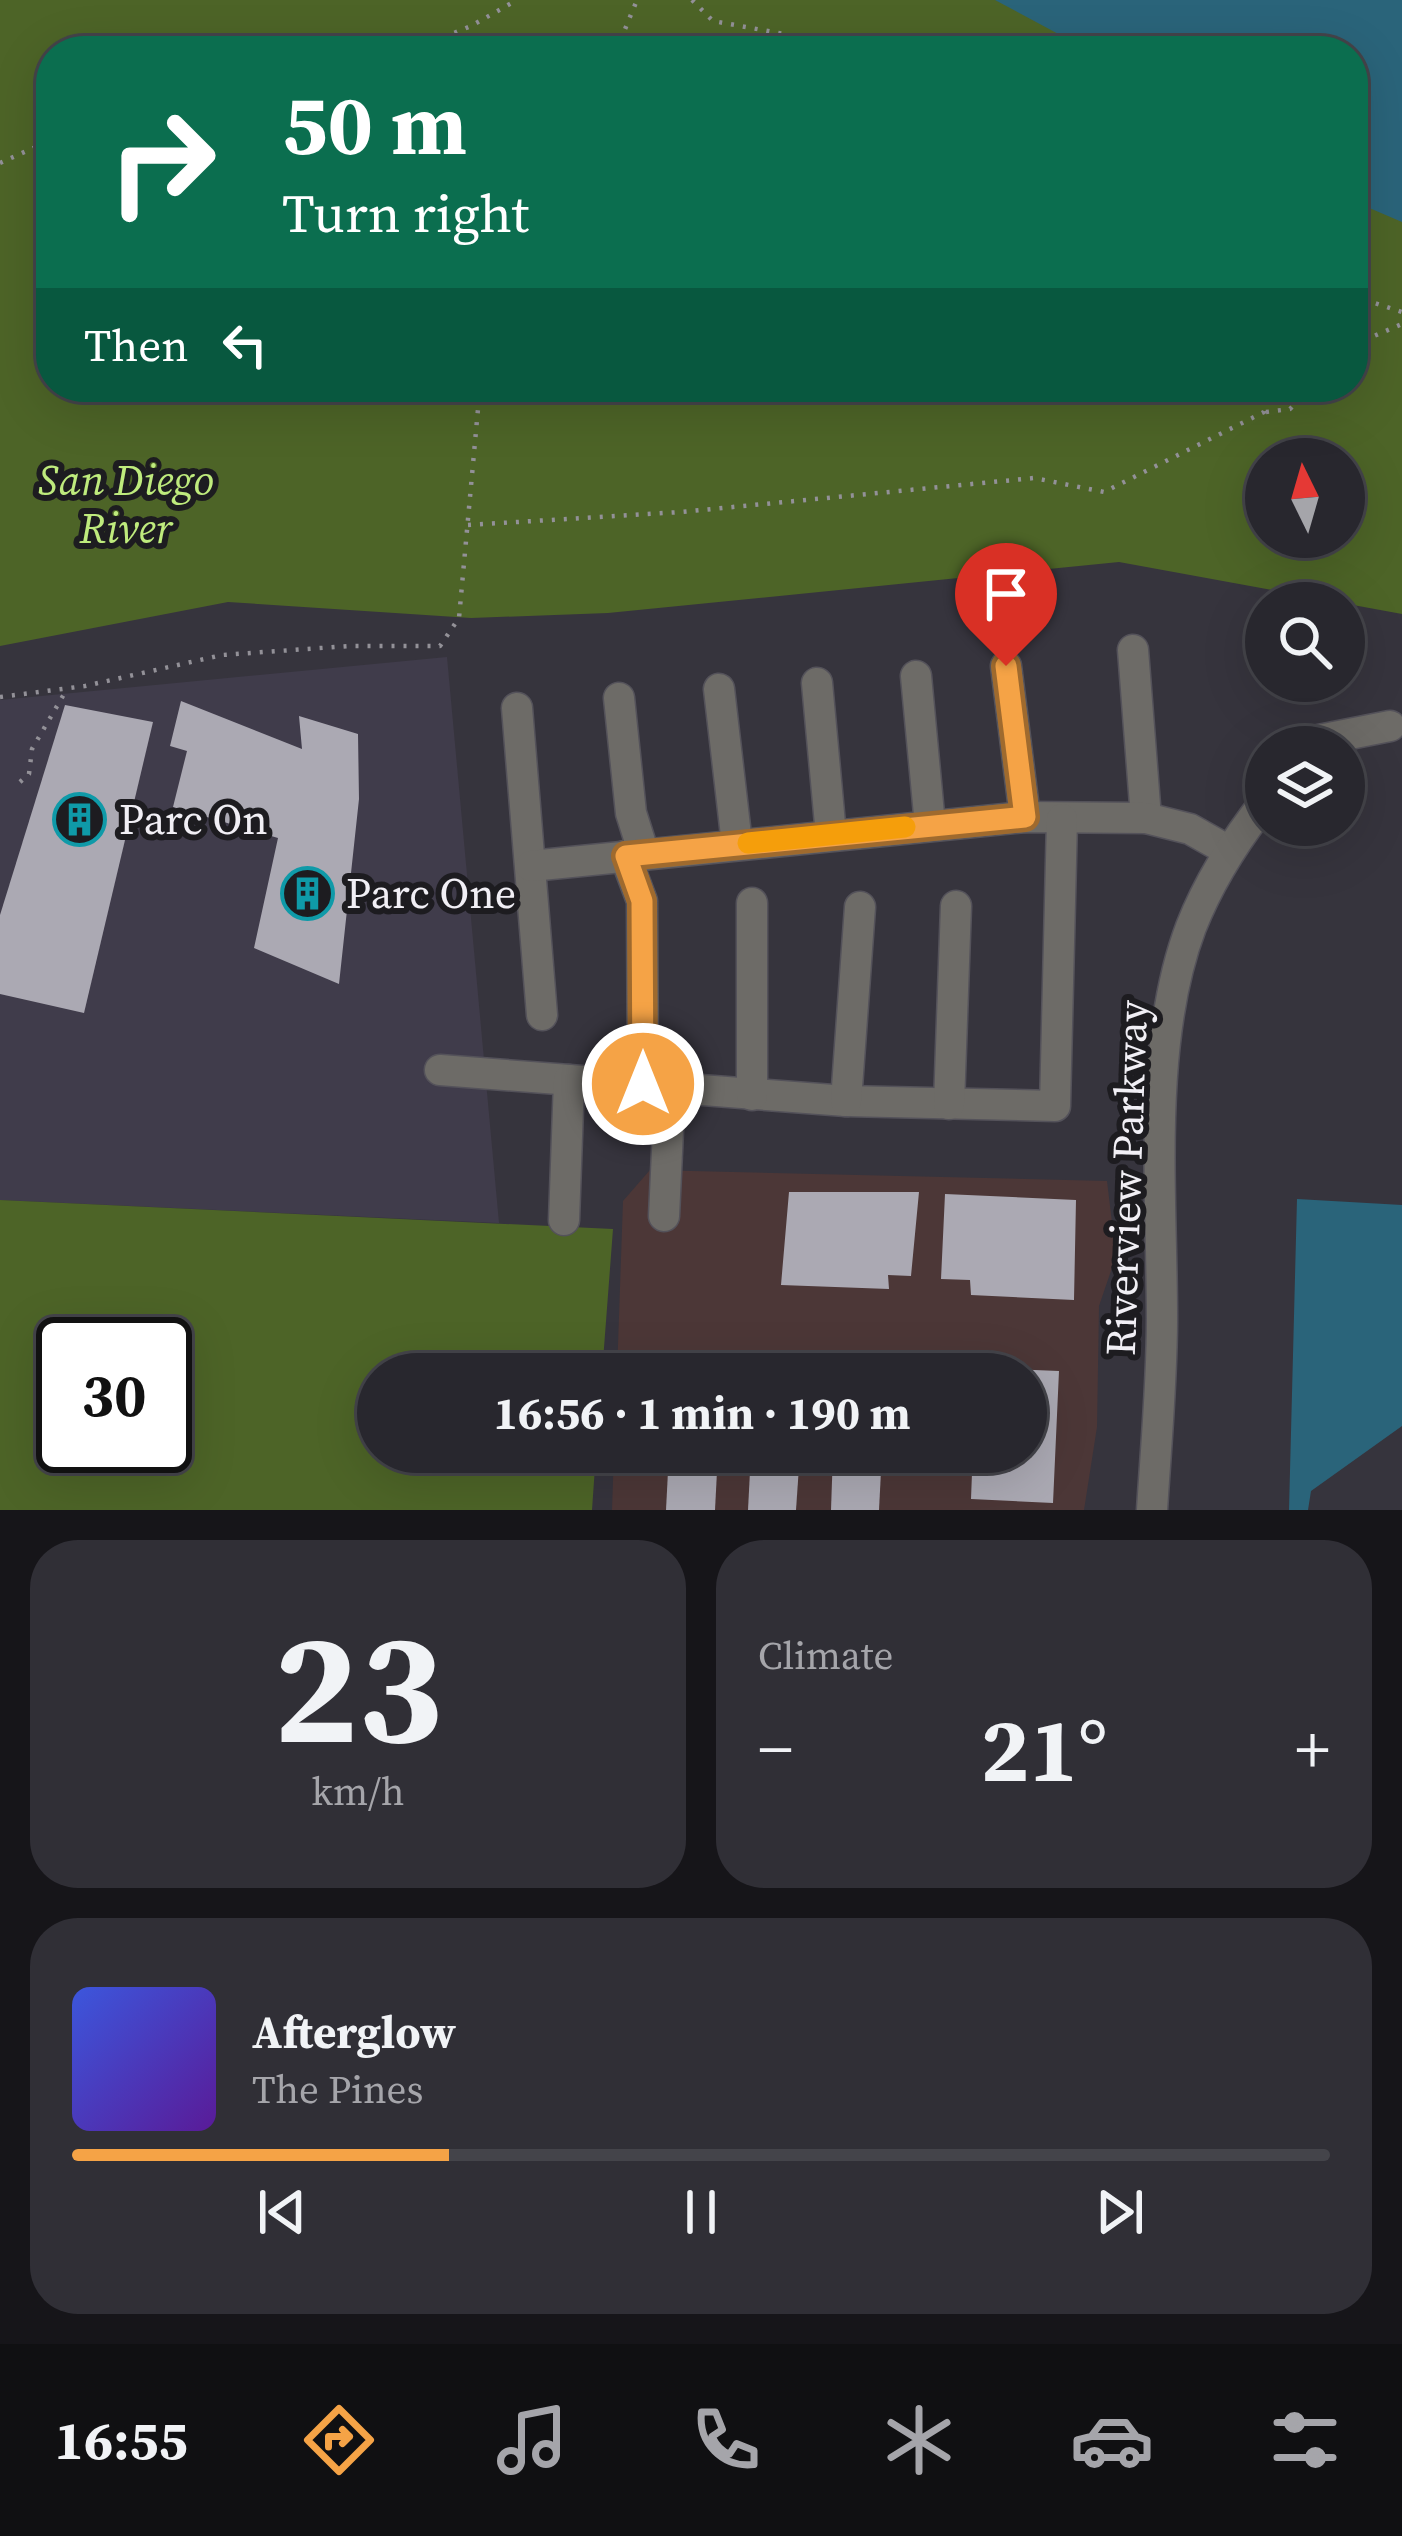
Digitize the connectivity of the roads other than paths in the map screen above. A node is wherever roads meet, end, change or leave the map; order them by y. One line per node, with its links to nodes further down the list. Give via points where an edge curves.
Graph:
1 (1132, 650): 11 (street)
2 (1006, 666): 10 (street)
3 (916, 676): 13 (street)
4 (817, 683): 15 (street)
5 (719, 688): 16 (street)
6 (619, 698): 18 (street)
7 (517, 708): 19 (street)
8 (1390, 726): 9 (street)
9 (1365, 731)
10 (1025, 817): 12 (street); 13 (street)
11 (1146, 818): 12 (street); 17 (street)
12 (1061, 819): 29 (street, via 1054,1106)
13 (930, 825): 15 (street)
14 (1245, 829): 17 (street, Riverview Parkway)
15 (831, 835): 16 (street)
16 (737, 844): 18 (street)
17 (1229, 851): 32 (street, Riverview Parkway, via 1191,927 1171,1001)
18 (635, 855): 19 (street); 26 (street)
19 (531, 866): 23 (street)
20 (752, 903): 27 (street)
21 (956, 906): 29 (street)
22 (860, 908): 28 (street)
23 (542, 1015)
24 (440, 1070): 25 (street)
25 (569, 1080): 26 (street); 31 (street)
26 (656, 1086): 27 (street); 30 (street)
27 (752, 1095): 28 (street)
28 (846, 1101): 29 (street)
29 (949, 1104)
30 (664, 1216)
31 (564, 1220)
32 (1152, 1510)

